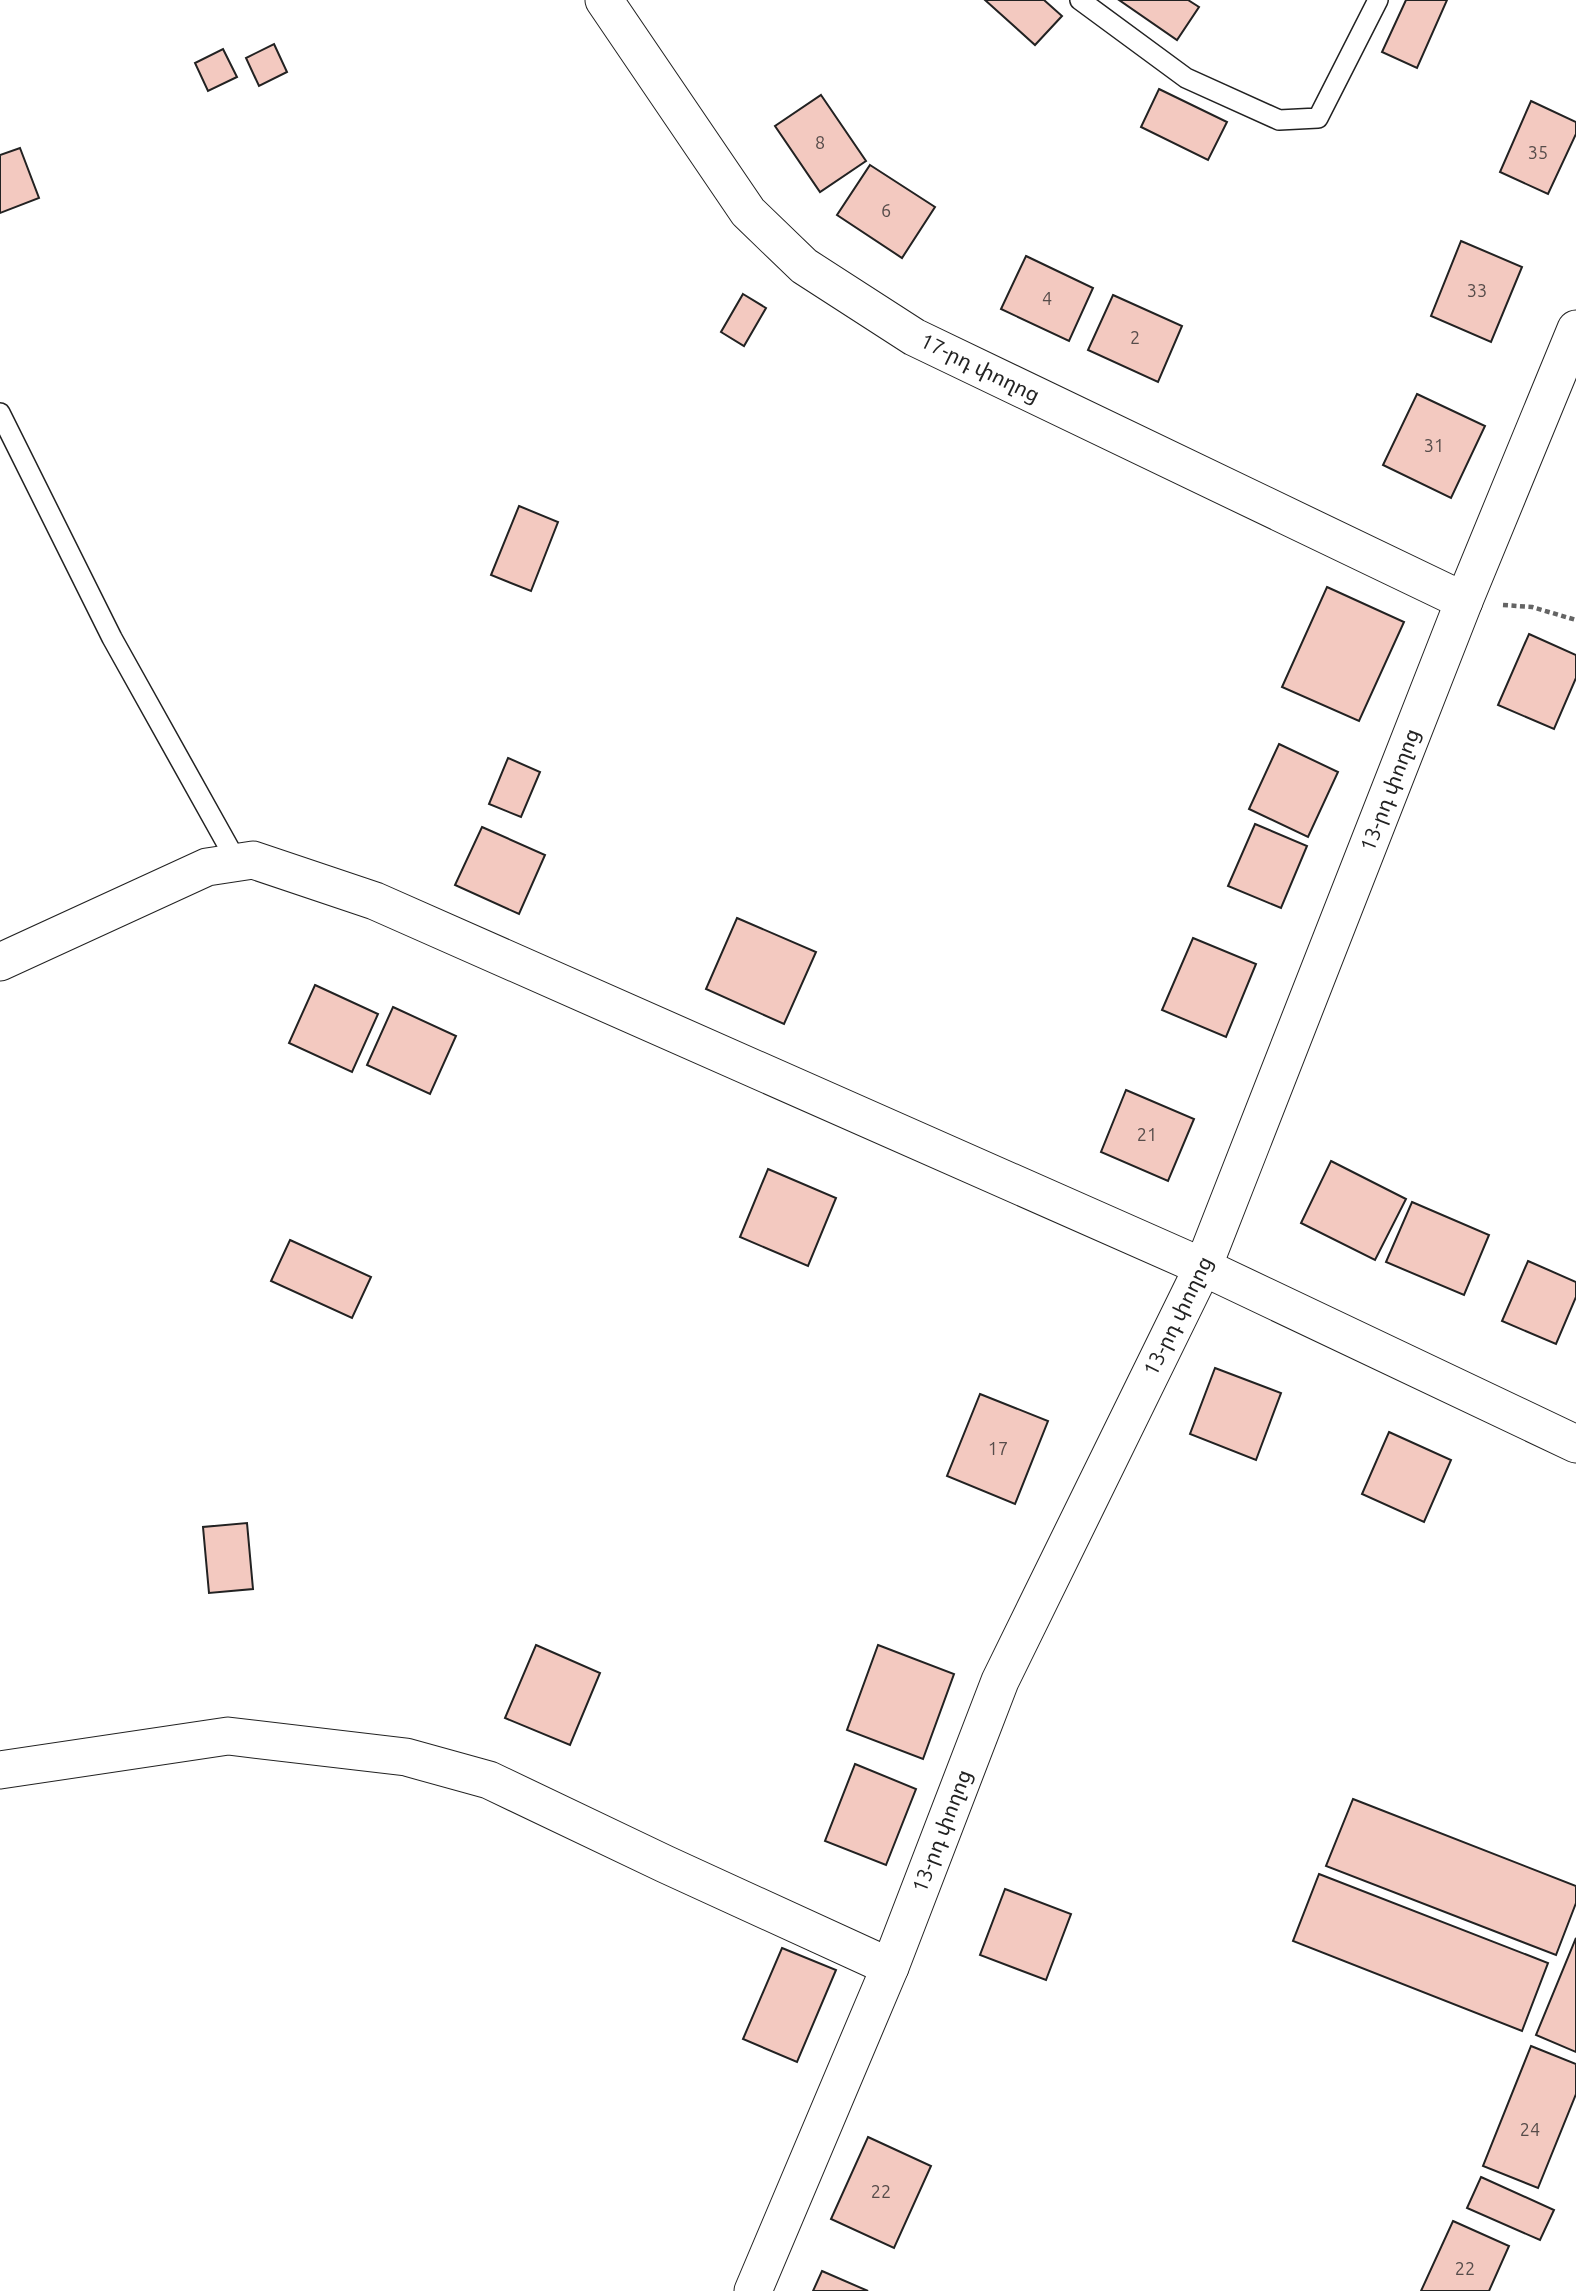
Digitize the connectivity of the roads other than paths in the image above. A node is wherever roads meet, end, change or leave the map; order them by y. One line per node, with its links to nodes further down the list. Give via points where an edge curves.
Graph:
1 (604, 0): 6 (street, 17-րդ փողոց, via 748,212 804,266 914,337)
2 (1080, 0): 3 (lane, via 1186,78 1279,120 1318,118)
3 (1378, 0)
4 (1576, 329): 6 (street, 13-րդ փողոց)
5 (0, 413): 7 (lane, via 113,638)
6 (1464, 601): 9 (street, 13-րդ փողոց)
7 (237, 862): 8 (street, via 207,867); 9 (street, via 253,860 375,901)
8 (0, 962)
9 (1203, 1267): 10 (street); 12 (street, 13-րդ փողոց, via 1000,1681)
10 (1576, 1444)
11 (0, 1770): 12 (street, via 228,1736 405,1757 489,1780)
12 (890, 1967): 13 (street, 13-րդ փողոց)
13 (753, 2291)

